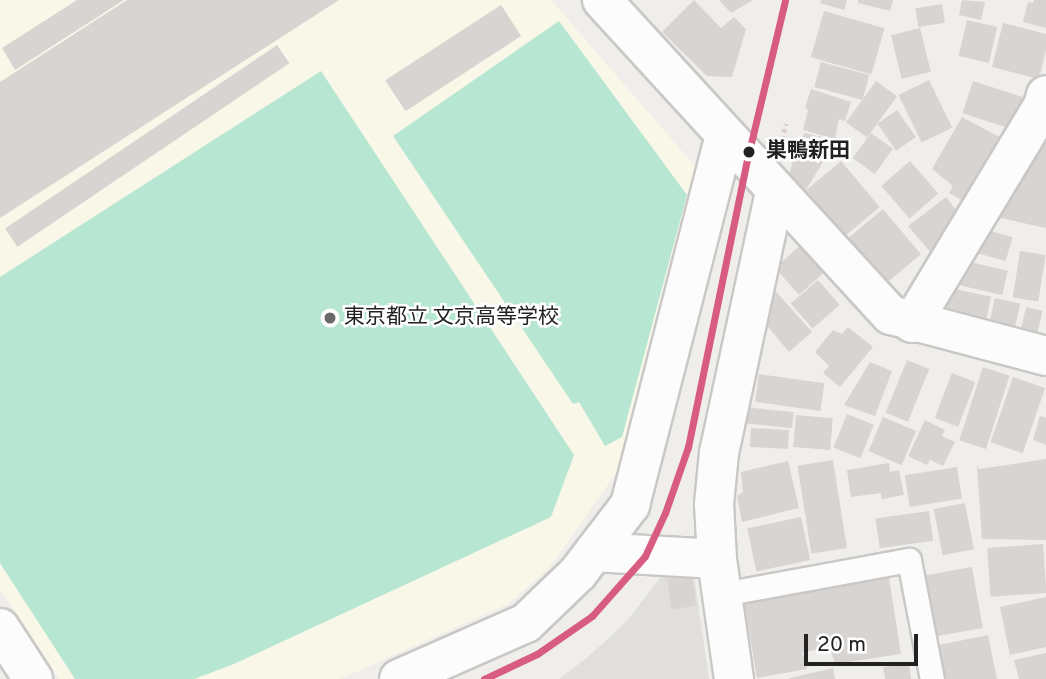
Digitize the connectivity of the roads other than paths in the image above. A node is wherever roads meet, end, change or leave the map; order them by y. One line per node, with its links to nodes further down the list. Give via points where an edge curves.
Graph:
1 (602, 0): 3 (street)
2 (1046, 95): 5 (street)
3 (725, 135): 4 (street); 7 (street, via 630,505)
4 (775, 192): 5 (street, via 891,315); 8 (street, via 719,453 714,504)
5 (912, 323): 6 (street)
6 (1046, 356)
7 (594, 552): 8 (street); 10 (street, via 526,623)
8 (720, 577): 13 (street); 14 (lane, via 909,560)
9 (0, 628): 11 (street)
10 (460, 668): 12 (street)
11 (33, 679)
12 (399, 679)
13 (734, 679)
14 (932, 679)

